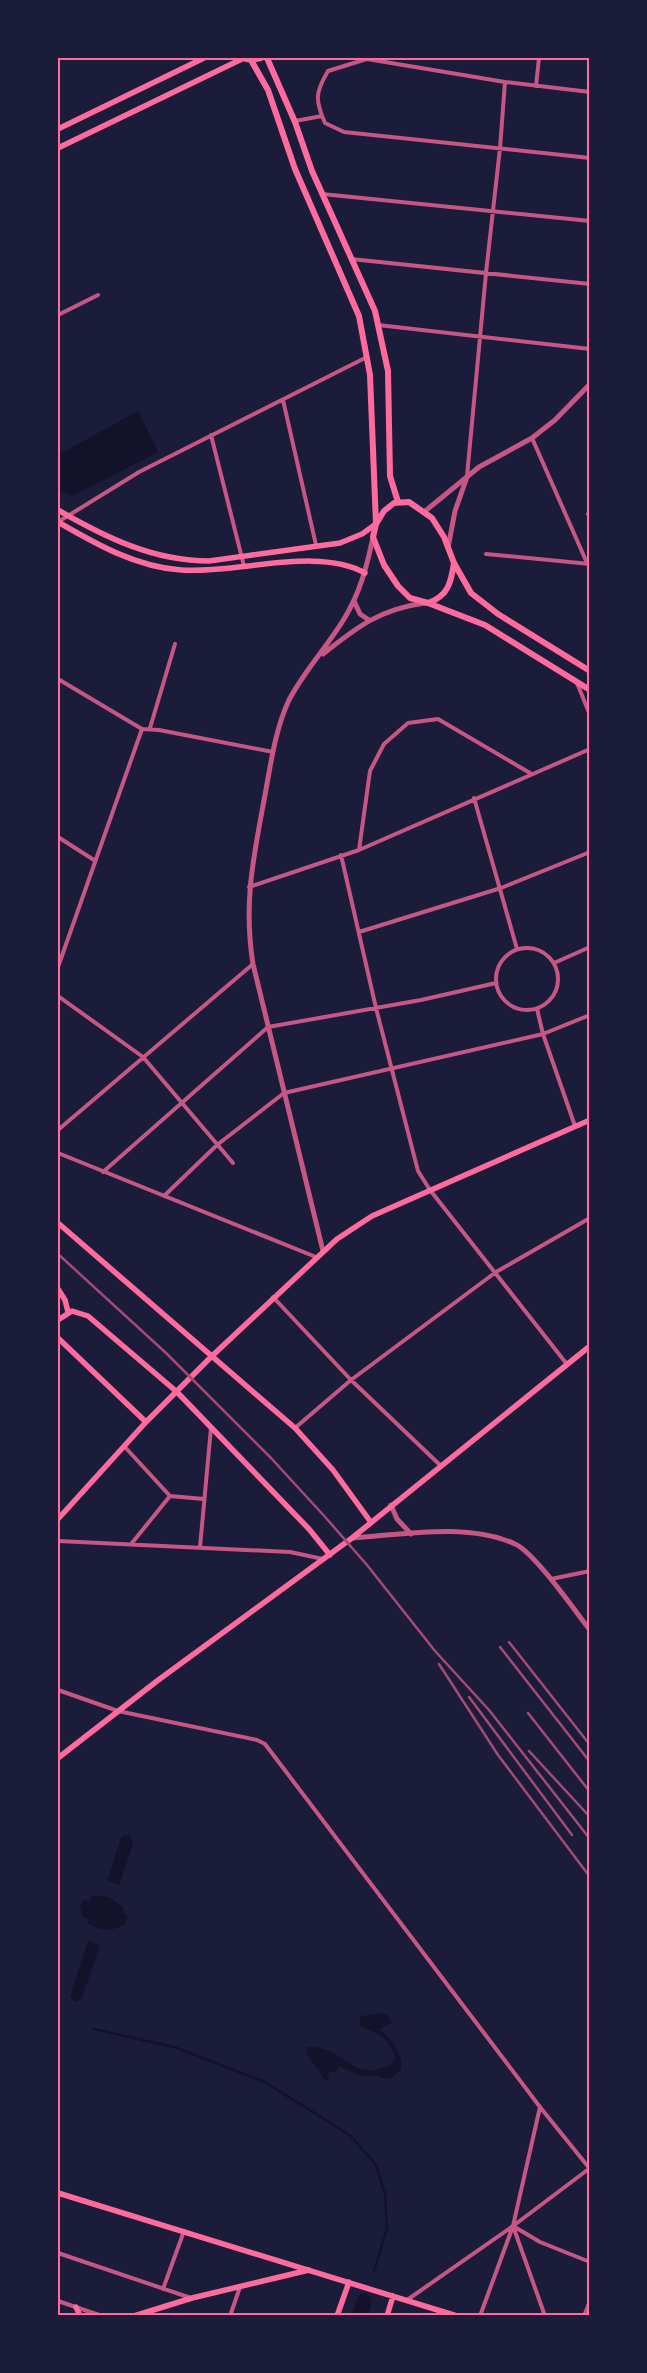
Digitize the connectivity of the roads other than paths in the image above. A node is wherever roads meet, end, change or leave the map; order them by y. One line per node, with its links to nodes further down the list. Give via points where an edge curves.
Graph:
1 (204, 58): 13 (main road)
2 (243, 58): 7 (main road); 14 (main road)
3 (261, 58): 7 (main road)
4 (268, 58): 12 (main road)
5 (368, 58): 8 (street); 11 (street, via 328,71 319,86 317,104)
6 (539, 58): 9 (street)
7 (251, 60): 28 (main road, via 268,90 295,169 359,316)
8 (505, 82): 9 (street); 15 (street)
9 (536, 86): 10 (street)
10 (590, 92)
11 (322, 116): 12 (street); 15 (street, via 325,123 344,132)
12 (295, 122): 17 (main road)
13 (58, 129)
14 (58, 148)
15 (500, 148): 16 (street); 18 (street)
16 (590, 158)
17 (322, 194): 18 (street); 20 (main road)
18 (494, 210): 19 (street); 21 (street)
19 (590, 221)
20 (350, 259): 21 (street); 25 (main road, via 375,311)
21 (486, 273): 22 (street); 26 (street)
22 (590, 284)
23 (98, 295): 24 (street)
24 (58, 315)
25 (378, 325): 26 (street); 34 (main road, via 388,370 390,476)
26 (479, 337): 27 (street); 33 (street)
27 (590, 349)
28 (367, 357): 30 (street); 39 (main road)
29 (590, 384): 32 (street)
30 (283, 400): 31 (street); 41 (street)
31 (211, 435): 37 (street); 44 (street)
32 (532, 438): 33 (street); 45 (street)
33 (467, 476): 36 (street); 42 (street, via 455,511)
34 (398, 502): 36 (main road, via 409,502); 39 (main road, via 384,511)
35 (58, 510): 37 (main road)
36 (424, 512): 42 (main road, via 432,518)
37 (66, 515): 38 (street); 44 (main road, via 141,551 194,561)
38 (58, 522): 47 (main road, via 90,541 136,561 180,570)
39 (376, 524): 40 (main road); 41 (main road, via 340,543)
40 (373, 537): 48 (street); 50 (main road, via 384,565 398,586 410,598)
41 (316, 545): 44 (main road)
42 (448, 548): 46 (main road)
43 (486, 554): 45 (street)
44 (241, 556): 47 (street)
45 (588, 563)
46 (454, 564): 50 (main road, via 445,594); 54 (main road, via 471,594)
47 (244, 567): 48 (main road, via 321,561 354,567)
48 (365, 573): 49 (street)
49 (354, 600): 51 (street, via 360,614); 53 (street)
50 (428, 603): 51 (street, via 392,609); 56 (main road, via 485,626)
51 (369, 620): 53 (street)
52 (175, 644): 59 (street)
53 (318, 658): 62 (street, via 290,700)
54 (590, 671)
55 (58, 679): 60 (street)
56 (577, 683): 57 (main road); 58 (street)
57 (590, 690)
58 (590, 715)
59 (150, 728): 60 (street); 62 (street)
60 (142, 729): 69 (street)
61 (590, 749): 63 (street)
62 (273, 752): 70 (street)
63 (530, 773): 64 (street); 66 (street, via 438,718 408,723 384,744 370,771)
64 (474, 798): 66 (street); 71 (street)
65 (58, 837): 69 (street)
66 (359, 850): 68 (street)
67 (590, 852): 71 (street)
68 (341, 855): 70 (street); 72 (street)
69 (94, 860): 77 (street)
70 (249, 887): 75 (street, via 248,933)
71 (501, 888): 72 (street); 74 (street)
72 (359, 932): 80 (street)
73 (590, 947): 76 (street)
74 (517, 950): 76 (street, via 540,950); 78 (street, via 500,964)
75 (253, 964): 83 (street); 85 (street)
76 (554, 964): 81 (street, via 557,987 546,1004)
77 (58, 967)
78 (496, 983): 80 (street); 81 (street, via 499,993 514,1008)
79 (58, 996): 85 (street)
80 (376, 1008): 83 (street); 86 (street)
81 (537, 1009): 84 (street)
82 (590, 1015): 84 (street)
83 (268, 1027): 87 (street); 88 (street)
84 (543, 1034): 86 (street); 90 (street)
85 (143, 1057): 88 (street); 91 (street)
86 (392, 1067): 87 (street); 96 (street, via 418,1171)
87 (284, 1092): 92 (street); 100 (street)
88 (181, 1104): 92 (street); 95 (street)
89 (590, 1120): 90 (main road)
90 (575, 1126): 96 (main road)
91 (58, 1130)
92 (217, 1145): 94 (street); 97 (street)
93 (58, 1153): 95 (street)
94 (233, 1162)
95 (103, 1172): 97 (street)
96 (430, 1190): 100 (main road, via 372,1216); 102 (street)
97 (164, 1196): 101 (street)
98 (590, 1218): 102 (street)
99 (58, 1223): 109 (main road)
100 (323, 1251): 101 (main road)
101 (316, 1257): 104 (main road)
102 (496, 1272): 110 (street); 111 (street)
103 (58, 1289): 105 (main road)
104 (273, 1297): 109 (main road); 111 (street)
105 (68, 1312): 106 (main road); 112 (main road, via 88,1316)
106 (58, 1320)
107 (58, 1338): 113 (main road)
108 (590, 1346): 110 (main road)
109 (212, 1356): 112 (main road); 115 (main road)
110 (566, 1363): 117 (main road)
111 (351, 1380): 115 (street); 117 (street)
112 (177, 1392): 113 (main road); 114 (main road)
113 (146, 1422): 116 (main road)
114 (211, 1428): 119 (street); 128 (main road)
115 (295, 1428): 122 (main road)
116 (124, 1446): 118 (street); 121 (main road)
117 (440, 1465): 120 (main road)
118 (170, 1496): 119 (street); 126 (street)
119 (204, 1499): 127 (street)
120 (391, 1505): 122 (main road); 123 (street, via 397,1519)
121 (58, 1519)
122 (370, 1521): 124 (main road)
123 (412, 1534): 124 (street); 131 (street, via 475,1533 516,1544)
124 (352, 1538): 128 (main road)
125 (58, 1541): 126 (street)
126 (132, 1544): 127 (street)
127 (200, 1547): 129 (street, via 290,1552)
128 (330, 1554): 129 (main road)
129 (323, 1559): 134 (main road)
130 (590, 1571): 131 (street)
131 (550, 1580): 132 (street)
132 (590, 1630)
133 (58, 1690): 134 (street)
134 (118, 1711): 135 (main road); 136 (street, via 265,1744)
135 (58, 1758)
136 (540, 2107): 137 (street); 139 (street)
137 (589, 2168): 139 (street)
138 (58, 2193): 140 (main road)
139 (513, 2226): 142 (street, via 540,2242); 149 (street); 160 (street); 161 (street)
140 (184, 2231): 143 (main road); 146 (street)
141 (58, 2254): 146 (street)
142 (590, 2262)
143 (310, 2270): 144 (main road); 145 (main road)
144 (349, 2282): 147 (main road); 157 (main road)
145 (240, 2287): 148 (main road); 156 (street)
146 (163, 2289): 148 (street)
147 (393, 2296): 149 (main road); 158 (main road)
148 (192, 2298): 155 (main road)
149 (407, 2300): 159 (main road)
150 (58, 2301): 152 (street)
151 (590, 2301): 162 (street)
152 (76, 2307): 153 (main road); 154 (street)
153 (80, 2316)
154 (102, 2316)
155 (134, 2316)
156 (230, 2316)
157 (338, 2316)
158 (387, 2316)
159 (457, 2316)
160 (480, 2316)
161 (545, 2316)
162 (584, 2316)

